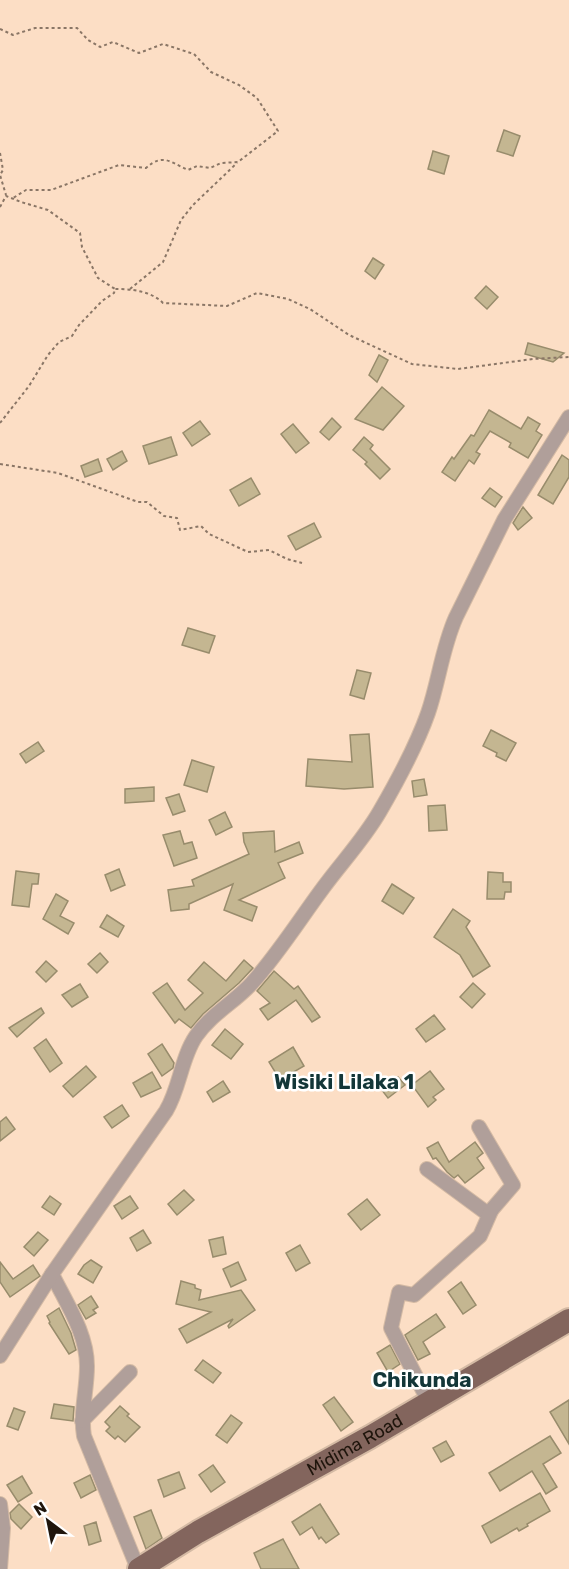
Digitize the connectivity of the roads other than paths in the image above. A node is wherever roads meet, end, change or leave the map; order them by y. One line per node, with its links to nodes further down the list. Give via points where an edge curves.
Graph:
1 (569, 417): 5 (street, via 504,520 453,625 428,712 378,814 258,976 196,1036 166,1112)
2 (479, 1127): 4 (street, via 513,1185)
3 (428, 1169): 4 (street, via 488,1215)
4 (491, 1211): 9 (street, via 480,1236 414,1295 399,1292 392,1328)
5 (52, 1274): 7 (street); 10 (street, via 83,1341 87,1364)
6 (569, 1320): 9 (main road, Midima Road)
7 (0, 1356)
8 (130, 1372): 10 (street)
9 (429, 1402): 13 (main road, Midima Road)
10 (82, 1421): 13 (street, via 87,1445)
11 (0, 1504): 12 (street)
12 (0, 1569)
13 (138, 1569)

